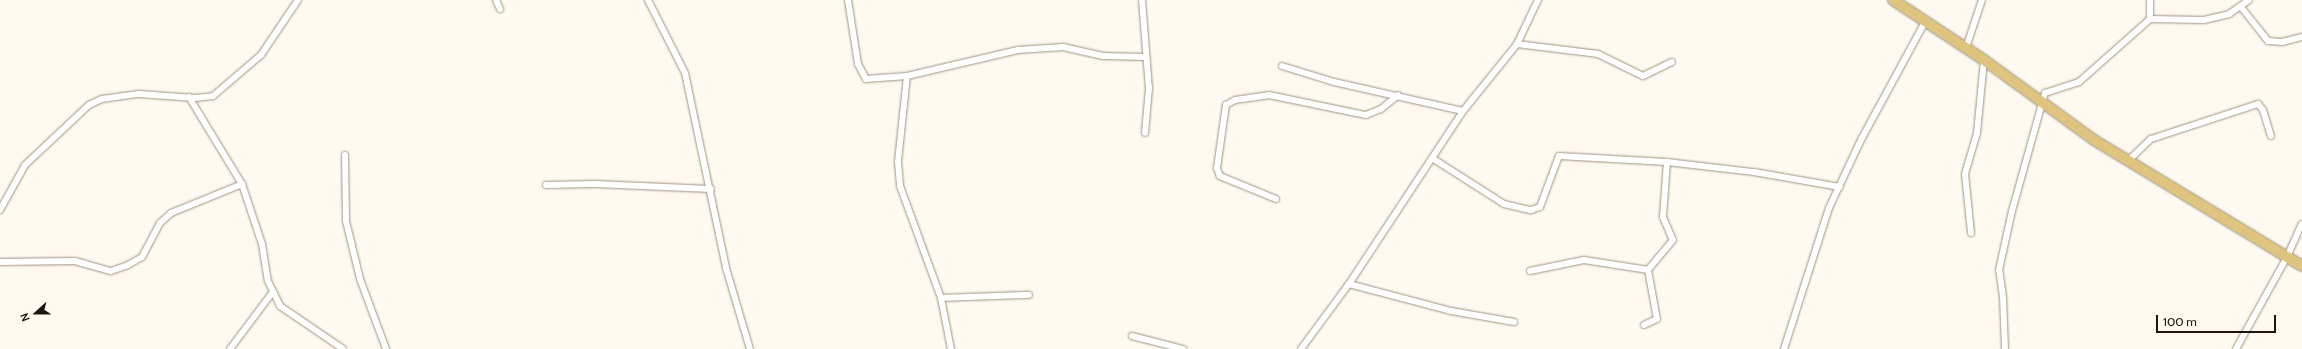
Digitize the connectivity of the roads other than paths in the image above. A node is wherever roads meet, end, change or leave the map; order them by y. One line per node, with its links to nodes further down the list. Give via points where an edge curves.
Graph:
1 (298, 0): 25 (street, via 261,55 242,73 213,96)
2 (496, 0): 12 (street)
3 (648, 0): 37 (street, via 686,73)
4 (848, 0): 23 (street, via 862,74 866,79)
5 (1142, 0): 19 (street)
6 (1538, 0): 17 (street)
7 (1893, 0): 15 (main road)
8 (1982, 0): 18 (street)
9 (2249, 0): 11 (street)
10 (2150, 2): 13 (street); 14 (street)
11 (2241, 7): 13 (street, via 2204,20 2184,22); 16 (street, via 2268,41 2282,42)
12 (500, 9)
13 (2160, 18): 14 (street)
14 (2150, 19): 26 (street, via 2079,82 2048,91)
15 (1925, 22): 18 (main road); 36 (street, via 1862,138)
16 (2302, 37)
17 (1517, 44): 21 (street, via 1598,54 1643,76); 27 (street)
18 (1966, 48): 20 (main road)
19 (1146, 57): 23 (street, via 1103,56 1063,47 1018,50); 28 (street, via 1149,88)
20 (1984, 60): 26 (main road); 41 (street, via 1977,133 1965,174)
21 (1672, 62)
22 (1282, 66): 24 (street, via 1334,82)
23 (907, 76): 50 (street, via 898,162 900,186)
24 (1398, 95): 27 (street); 38 (street, via 1382,109 1366,115 1270,95 1235,100 1226,105 1217,168 1220,176)
25 (189, 97): 34 (street); 39 (street, via 138,94 102,99 89,105 25,165)
26 (2043, 103): 33 (main road); 62 (street, via 2012,211 1999,270)
27 (1463, 111): 31 (street)
28 (1145, 132)
29 (2271, 136): 33 (street, via 2264,110 2258,104 2151,138)
30 (345, 155): 56 (street, via 346,220 360,279)
31 (1432, 158): 32 (street, via 1504,204 1531,210 1540,207 1559,156); 47 (street)
32 (1667, 162): 36 (street, via 1754,172); 46 (street, via 1663,217 1673,240)
33 (2128, 162): 42 (main road)
34 (242, 184): 43 (street, via 171,213 160,223 142,257 111,271 75,261); 48 (street, via 262,244)
35 (546, 185): 37 (street, via 595,184)
36 (1840, 188): 61 (street, via 1829,208)
37 (711, 189): 57 (street, via 726,268)
38 (1276, 199)
39 (0, 210)
40 (2302, 224): 42 (street)
41 (1971, 233)
42 (2287, 257): 44 (main road); 63 (street)
43 (0, 262)
44 (2302, 266)
45 (1530, 270): 46 (street, via 1584,260)
46 (1648, 270): 52 (street, via 1657,319)
47 (1349, 284): 51 (street, via 1451,311); 60 (street)
48 (272, 293): 54 (street); 55 (street, via 280,306)
49 (1029, 295): 50 (street)
50 (941, 298): 58 (street)
51 (1514, 322)
52 (1644, 325)
53 (1132, 336): 59 (street)
54 (230, 349)
55 (343, 349)
56 (386, 349)
57 (750, 349)
58 (951, 349)
59 (1183, 349)
60 (1301, 349)
61 (1784, 349)
62 (2005, 349)
63 (2236, 349)

